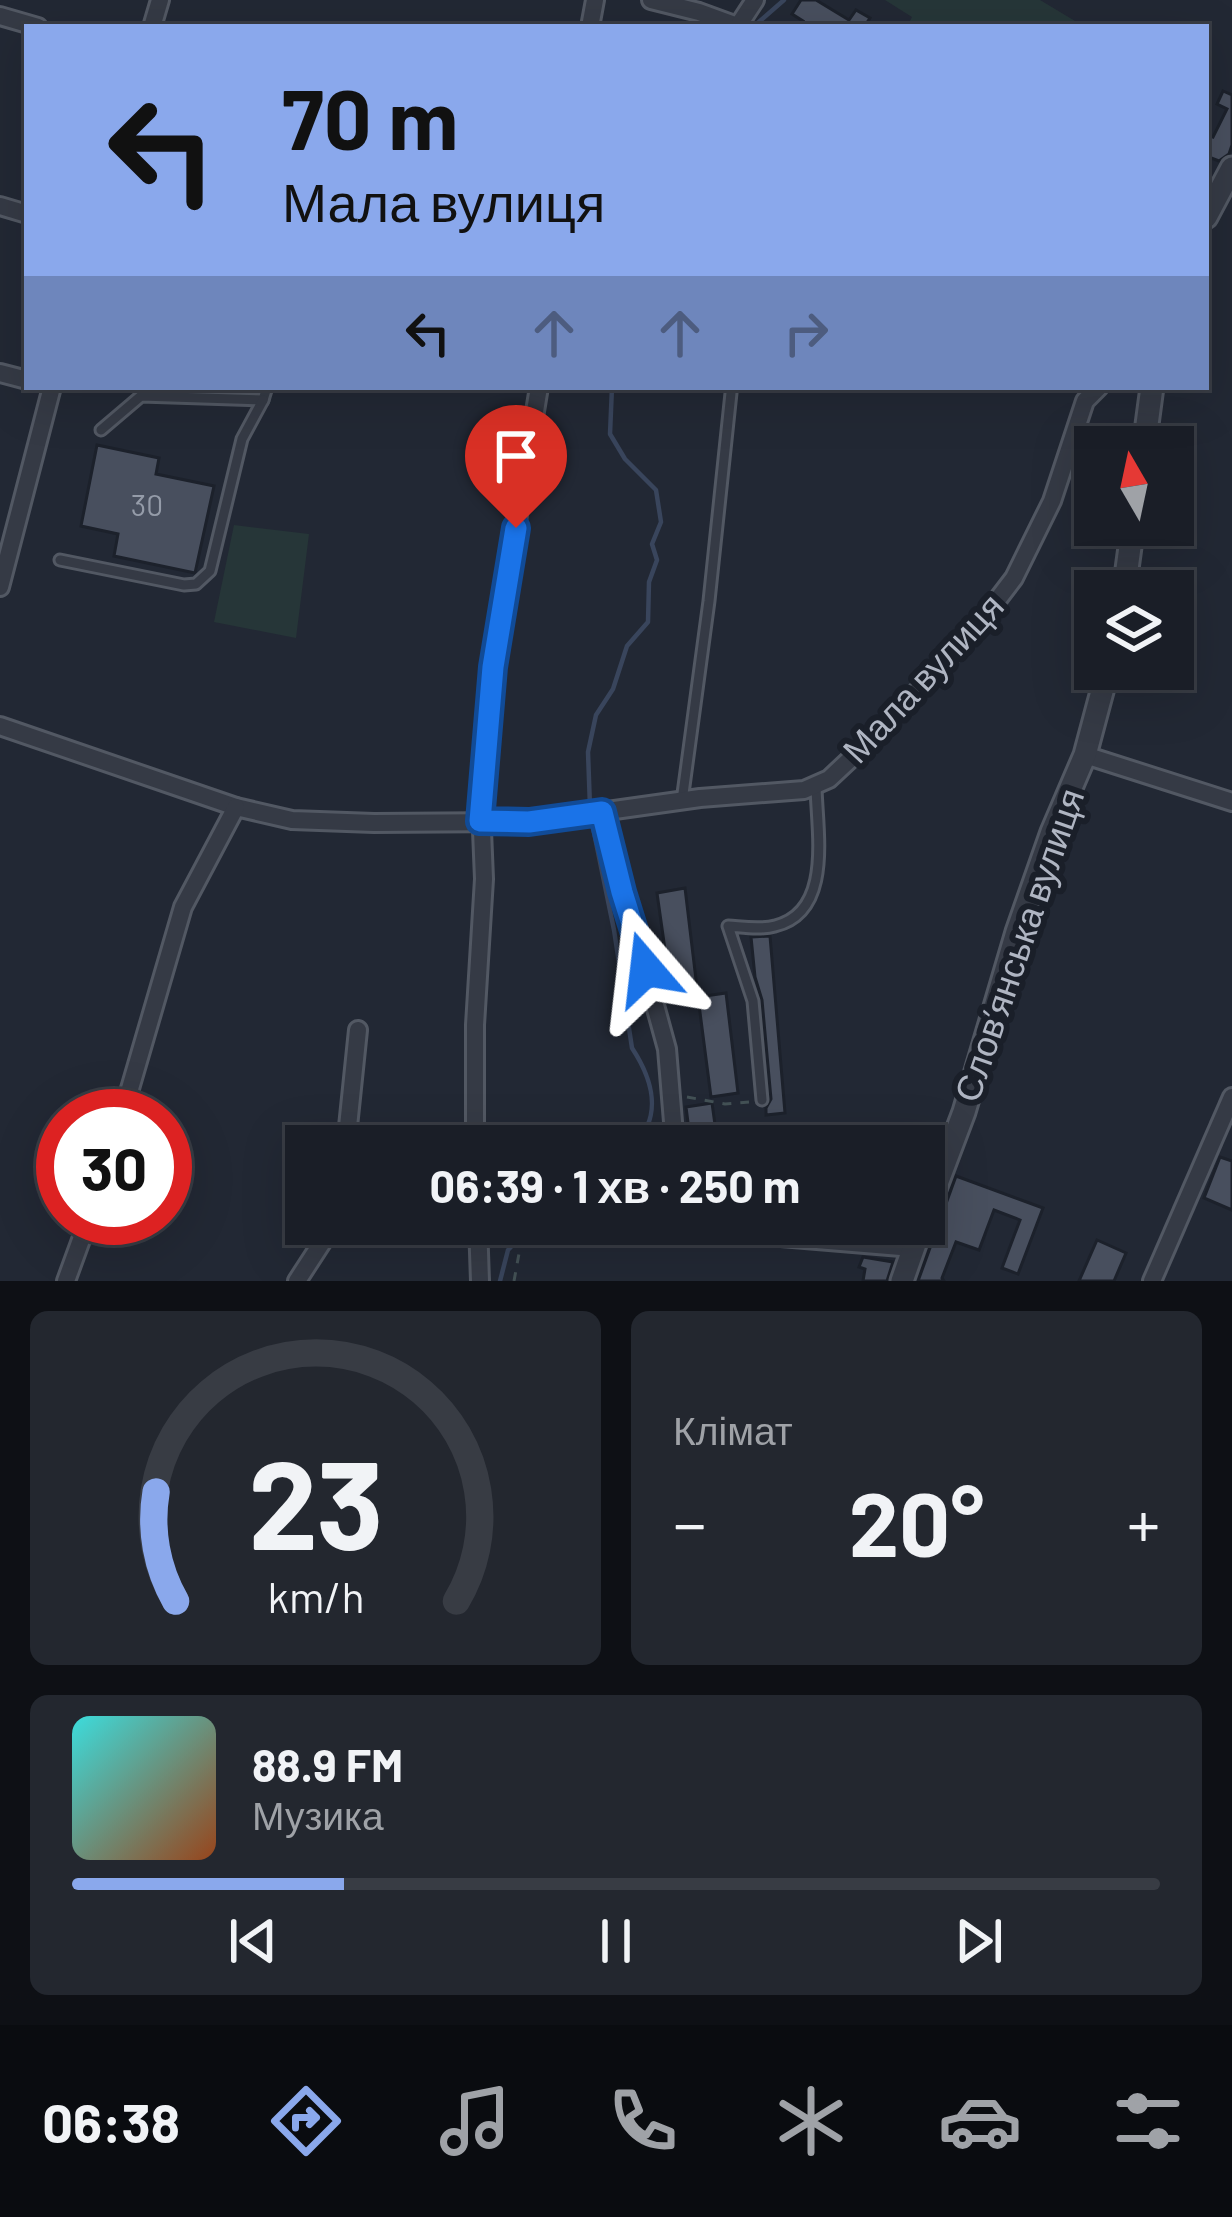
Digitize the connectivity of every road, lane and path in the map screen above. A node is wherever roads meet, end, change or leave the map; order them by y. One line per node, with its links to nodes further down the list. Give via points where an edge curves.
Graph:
1 (651, 0): 2 (street)
2 (733, 24)
3 (1232, 169): 4 (street)
4 (1209, 211)
5 (51, 390): 15 (street)
6 (266, 390): 11 (lane)
7 (539, 390): 24 (street, via 493,667)
8 (1097, 390): 19 (street, Мала вулиця, via 1084,401 1052,501 1014,578 973,633)
9 (1148, 390): 12 (street)
10 (731, 393): 20 (lane)
11 (263, 400): 13 (lane, via 141,396); 14 (lane, via 242,440 210,571 196,584)
12 (1145, 426)
13 (101, 430)
14 (60, 560)
15 (0, 587)
16 (1102, 690): 18 (street, Словʼянська вулиця)
17 (0, 726): 22 (street, Мала вулиця)
18 (1084, 755): 21 (street); 33 (street, Словʼянська вулиця, via 1017,932)
19 (816, 787): 20 (street, Мала вулиця); 29 (lane, via 810,903 772,928 728,926 753,1001)
20 (682, 801): 23 (street, Мала вулиця)
21 (1232, 802)
22 (236, 808): 24 (street, Мала вулиця, via 292,820); 26 (street, via 183,908)
23 (602, 812): 24 (street, Мала вулиця); 27 (street, via 667,1049)
24 (480, 821): 31 (street)
25 (358, 1030): 30 (street)
26 (130, 1089)
27 (670, 1094): 29 (path, via 725,1104); 32 (street)
28 (1232, 1097): 46 (street)
29 (763, 1100)
30 (348, 1125)
31 (475, 1125)
32 (673, 1125)
33 (945, 1163)
34 (79, 1245): 41 (street)
35 (320, 1245): 42 (street)
36 (479, 1245): 43 (street)
37 (524, 1245): 44 (path)
38 (882, 1245): 40 (street)
39 (914, 1245): 40 (street, Словʼянська вулиця)
40 (913, 1248): 45 (street, Словʼянська вулиця)
41 (66, 1281)
42 (297, 1281)
43 (480, 1281)
44 (514, 1281)
45 (902, 1281)
46 (1152, 1281)

